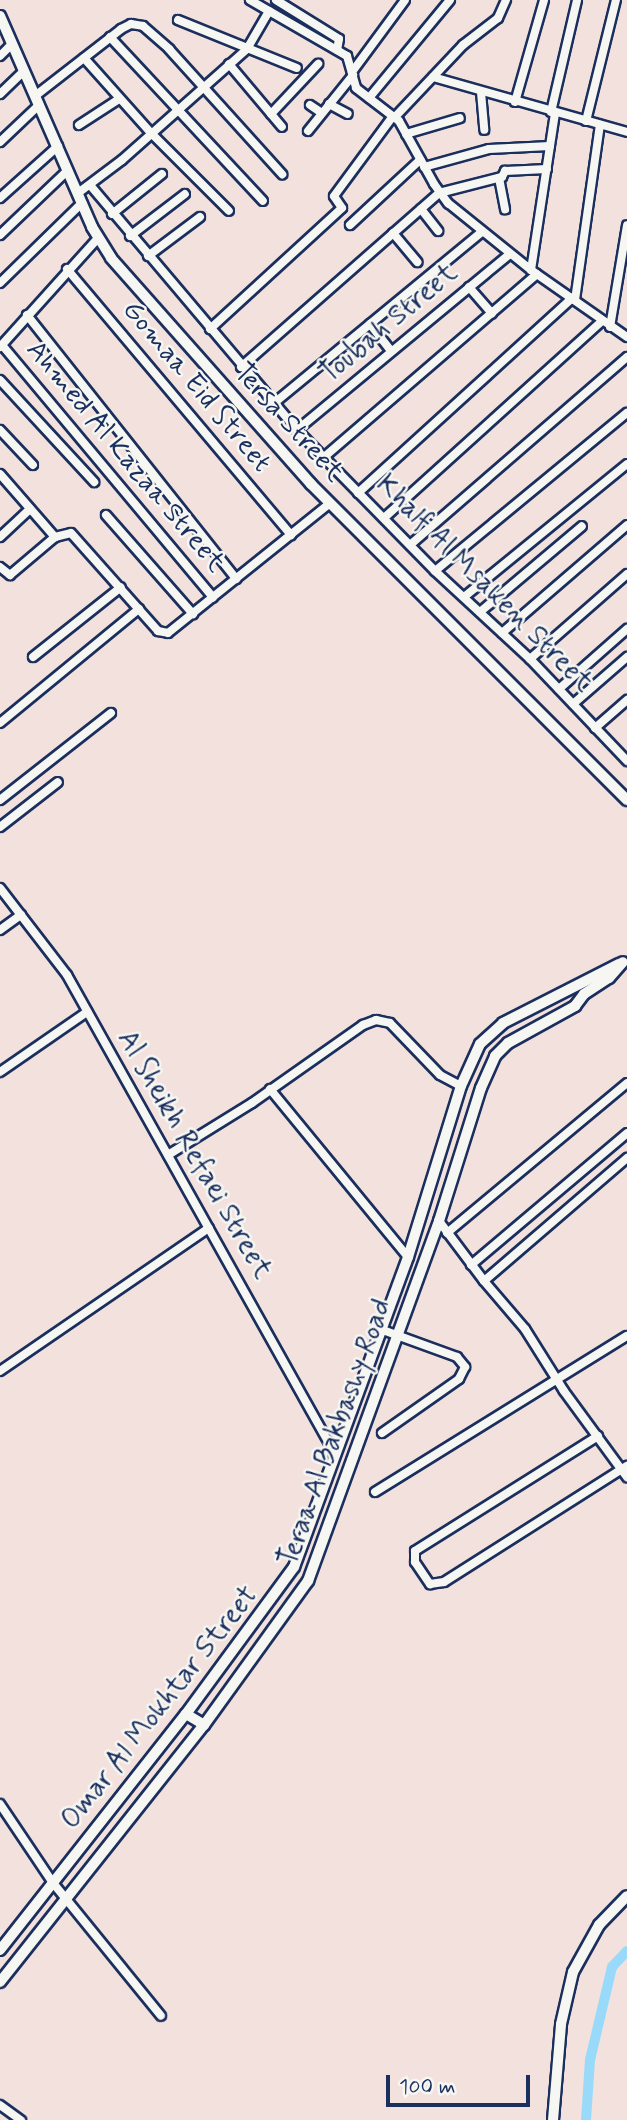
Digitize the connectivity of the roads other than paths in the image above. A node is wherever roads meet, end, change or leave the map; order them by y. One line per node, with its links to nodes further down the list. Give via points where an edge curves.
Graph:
1 (250, 0): 9 (street)
2 (275, 0): 15 (street, via 339,39)
3 (405, 0): 22 (street)
4 (450, 0): 27 (street)
5 (506, 0): 23 (street, via 498,18 463,44)
6 (544, 0): 30 (street)
7 (577, 0): 35 (street)
8 (615, 0): 40 (street)
9 (269, 11): 14 (street); 15 (street)
10 (0, 16): 13 (main road, Tersa Street)
11 (178, 20): 14 (street)
12 (110, 37): 17 (street); 24 (street, via 126,26 142,26); 33 (street)
13 (12, 45): 16 (street); 21 (main road, Tersa Street)
14 (247, 49): 18 (street); 20 (street)
15 (337, 50): 22 (street, via 349,59)
16 (0, 56)
17 (84, 58): 28 (street); 29 (street)
18 (229, 64): 24 (street); 36 (street)
19 (318, 64): 36 (street)
20 (297, 68)
21 (23, 71): 26 (street); 29 (main road, Tersa Street)
22 (352, 74): 27 (street, via 356,88); 31 (street)
23 (433, 77): 25 (street); 38 (street)
24 (204, 87): 33 (street); 56 (street)
25 (481, 92): 30 (street); 44 (street)
26 (0, 93)
27 (369, 98): 38 (street)
28 (119, 99): 41 (street); 47 (street)
29 (37, 101): 49 (street); 50 (main road, Tersa Street)
30 (515, 102): 35 (street)
31 (329, 104): 34 (street); 37 (street)
32 (310, 105): 34 (street)
33 (177, 110): 47 (street); 63 (street)
34 (322, 113): 45 (street)
35 (553, 113): 40 (street); 51 (street)
36 (271, 114): 43 (street)
37 (348, 114)
38 (394, 116): 48 (street); 90 (street, via 334,196 342,208)
39 (460, 118): 48 (street)
40 (586, 121): 42 (street)
41 (79, 125)
42 (600, 125): 46 (street); 84 (street)
43 (282, 127)
44 (484, 130)
45 (308, 131)
46 (627, 132)
47 (151, 133): 58 (street); 66 (street)
48 (406, 134): 52 (street)
49 (0, 142)
50 (58, 146): 54 (main road, Tersa Street); 61 (street)
51 (550, 146): 52 (street, via 489,149); 53 (street)
52 (422, 164): 59 (street); 69 (street)
53 (547, 169): 57 (street, via 505,171); 81 (street)
54 (68, 170): 62 (main road, Tersa Street); 74 (street)
55 (162, 174): 67 (street)
56 (282, 174)
57 (499, 177): 59 (street); 65 (street)
58 (90, 185): 62 (street); 67 (street, Khalf Al Msaken Street)
59 (439, 193): 64 (street); 72 (street)
60 (185, 194): 75 (street)
61 (0, 198)
62 (80, 198): 76 (main road, Tersa Street); 82 (street)
63 (263, 201)
64 (421, 209): 71 (street); 73 (street)
65 (505, 209)
66 (229, 211)
67 (112, 214): 75 (street, Khalf Al Msaken Street)
68 (200, 217): 78 (street)
69 (350, 225)
70 (627, 225): 89 (street)
71 (438, 231)
72 (482, 232): 77 (street); 88 (street)
73 (393, 233): 79 (street); 95 (street)
74 (0, 235)
75 (130, 236): 78 (street, Khalf Al Msaken Street)
76 (97, 238): 80 (street); 107 (main road, Tersa Street)
77 (510, 254): 81 (street); 83 (street, Toubah Street)
78 (148, 256): 90 (street, Khalf Al Msaken Street)
79 (417, 262)
80 (67, 269): 86 (street); 113 (street, Gomaa Eid Street)
81 (534, 272): 84 (street); 85 (street)
82 (0, 284)
83 (469, 287): 85 (street); 93 (street, Toubah Street)
84 (573, 299): 87 (street); 106 (street)
85 (492, 313): 101 (street)
86 (27, 315): 92 (street); 120 (street)
87 (602, 321): 89 (street); 110 (street)
88 (370, 324): 93 (street); 97 (street)
89 (610, 327): 91 (street)
90 (210, 329): 95 (street, Khalf Al Msaken Street)
91 (627, 337)
92 (1, 346): 122 (street, Ahmed Al Kazaa Street)
93 (391, 351): 100 (street, Toubah Street)
94 (627, 357): 116 (street)
95 (241, 367): 97 (street, Khalf Al Msaken Street)
96 (0, 380): 105 (street)
97 (273, 404): 100 (street, Khalf Al Msaken Street)
98 (627, 412): 118 (street)
99 (0, 430): 103 (street)
100 (297, 430): 101 (street, Khalf Al Msaken Street)
101 (323, 458): 106 (street, Khalf Al Msaken Street)
102 (627, 464): 123 (street)
103 (33, 465)
104 (0, 474): 108 (street)
105 (94, 482)
106 (358, 493): 110 (street, Khalf Al Msaken Street)
107 (330, 503): 113 (street); 141 (main road, Tersa Street)
108 (30, 509): 114 (street); 115 (street)
109 (106, 515): 126 (street)
110 (384, 518): 116 (street, Khalf Al Msaken Street)
111 (627, 525): 128 (street)
112 (582, 526): 125 (street)
113 (291, 534): 120 (street)
114 (0, 537)
115 (55, 537): 117 (street, via 13,573 7,575); 121 (street, via 71,533 78,537)
116 (410, 545): 118 (street, Khalf Al Msaken Street)
117 (0, 567)
118 (435, 571): 123 (street, Khalf Al Msaken Street)
119 (627, 574): 131 (street)
120 (236, 579): 122 (street)
121 (121, 587): 124 (street); 129 (street)
122 (213, 597): 126 (street)
123 (464, 597): 125 (street, Khalf Al Msaken Street)
124 (139, 609): 126 (street, via 163,633); 136 (street)
125 (480, 612): 128 (street, Khalf Al Msaken Street)
126 (193, 614)
127 (627, 629): 132 (street)
128 (502, 633): 131 (street, Khalf Al Msaken Street)
129 (33, 657)
130 (627, 657): 134 (street)
131 (530, 659): 132 (street, Khalf Al Msaken Street)
132 (559, 689): 134 (street, Khalf Al Msaken Street)
133 (627, 700): 137 (street)
134 (573, 704): 137 (street, Khalf Al Msaken Street)
135 (111, 713): 140 (street)
136 (0, 723)
137 (595, 727): 138 (street, Khalf Al Msaken Street)
138 (626, 758)
139 (58, 782): 142 (street)
140 (0, 800)
141 (627, 800)
142 (0, 827)
143 (0, 888): 144 (street, Al Sheikh Refaei Street)
144 (21, 915): 145 (street); 147 (street, Al Sheikh Refaei Street, via 67,975)
145 (0, 930)
146 (625, 961): 150 (street, Omar Al Mokhtar Street, via 493,1030 474,1053); 155 (street, Teraa Al Bakbashy Road, via 575,1006 498,1051)
147 (87, 1012): 148 (street); 153 (street, Al Sheikh Refaei Street)
148 (0, 1072)
149 (627, 1083): 157 (street)
150 (461, 1086): 151 (street, via 440,1075 390,1023 368,1022); 155 (street, Omar Al Mokhtar Street)
151 (271, 1089): 153 (street); 158 (street)
152 (627, 1133): 159 (street)
153 (168, 1155): 156 (street, Al Sheikh Refaei Street)
154 (627, 1158): 160 (street)
155 (434, 1213): 157 (street); 158 (street, Omar Al Mokhtar Street); 161 (street, Teraa Al Bakbashy Road)
156 (209, 1228): 164 (street); 168 (street, Al Sheikh Refaei Street)
157 (447, 1233): 159 (street)
158 (408, 1257): 161 (street, Omar Al Mokhtar Street)
159 (471, 1265): 160 (street)
160 (484, 1281): 165 (street, via 525,1329)
161 (403, 1292): 162 (street, Omar Al Mokhtar Street); 162 (street, Teraa Al Bakbashy Road)
162 (387, 1332): 166 (street, via 457,1357 465,1367 464,1373 428,1404); 168 (street, Omar Al Mokhtar Street); 171 (street, Teraa Al Bakbashy Road)
163 (627, 1336): 165 (street)
164 (0, 1371)
165 (558, 1381): 167 (street); 170 (street)
166 (382, 1433)
167 (598, 1436): 169 (street); 169 (street, via 415,1551 415,1562 430,1584 444,1582)
168 (335, 1454): 171 (street, Omar Al Mokhtar Street)
169 (625, 1471)
170 (375, 1492)
171 (324, 1514): 172 (street, Omar Al Mokhtar Street, via 287,1580); 172 (street, Teraa Al Bakbashy Road, via 308,1581)
172 (194, 1719): 174 (street, Omar Al Mokhtar Street); 174 (street, Teraa Al Bakbashy Road)
173 (0, 1804): 174 (street)
174 (59, 1889): 176 (street, Omar Al Mokhtar Street); 176 (street, Teraa Al Bakbashy Road); 178 (street)
175 (627, 1896): 181 (main road, via 599,1925 573,1972 561,2024)
176 (11, 1948): 177 (street, Teraa Al Bakbashy Road)
177 (0, 1982)
178 (161, 2015)
179 (0, 2105): 180 (street)
180 (21, 2120)
181 (553, 2120)

